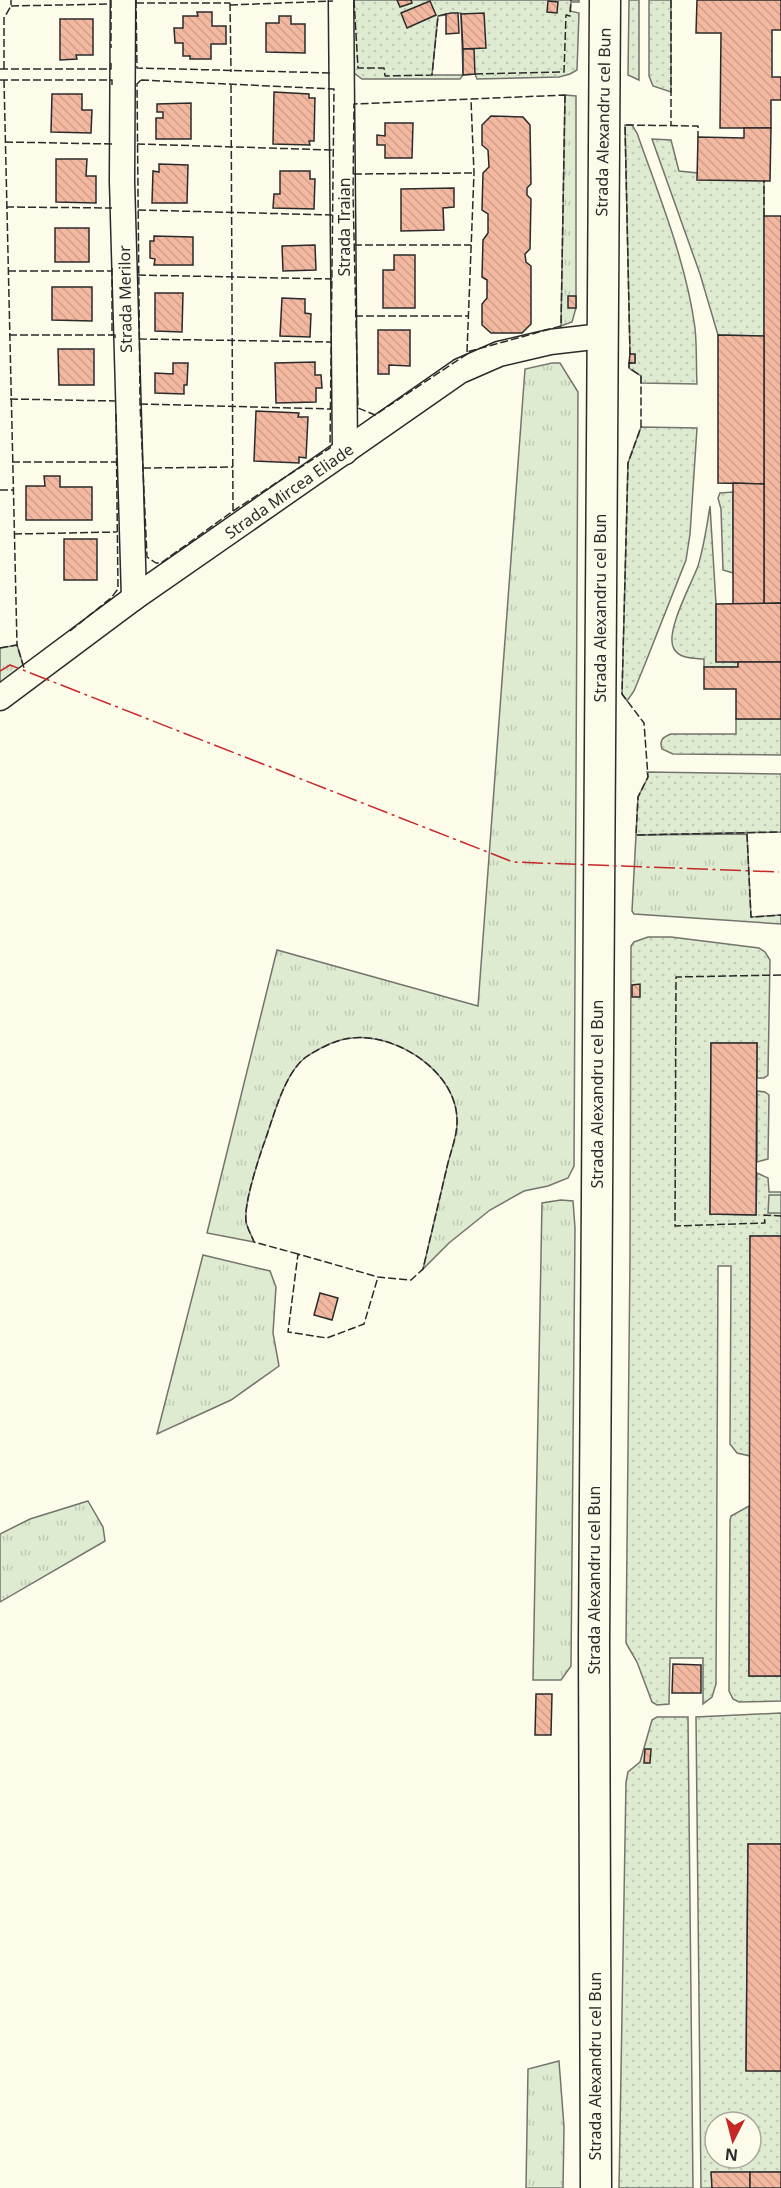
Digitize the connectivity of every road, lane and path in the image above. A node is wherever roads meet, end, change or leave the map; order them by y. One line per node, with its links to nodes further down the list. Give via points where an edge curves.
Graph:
1 (123, 0): 6 (street, Strada Merilor, via 122,193)
2 (605, 0): 4 (main road, Strada Alexandru cel Bun)
3 (341, 1): 5 (street, Strada Traian)
4 (602, 336): 5 (street, Strada Mircea Eliade, via 550,342 499,354 460,371); 8 (main road, Strada Alexandru cel Bun, via 594,1678)
5 (345, 452): 6 (street, Strada Mircea Eliade)
6 (134, 598): 7 (street, Strada Mircea Eliade)
7 (0, 698)
8 (596, 2188)

